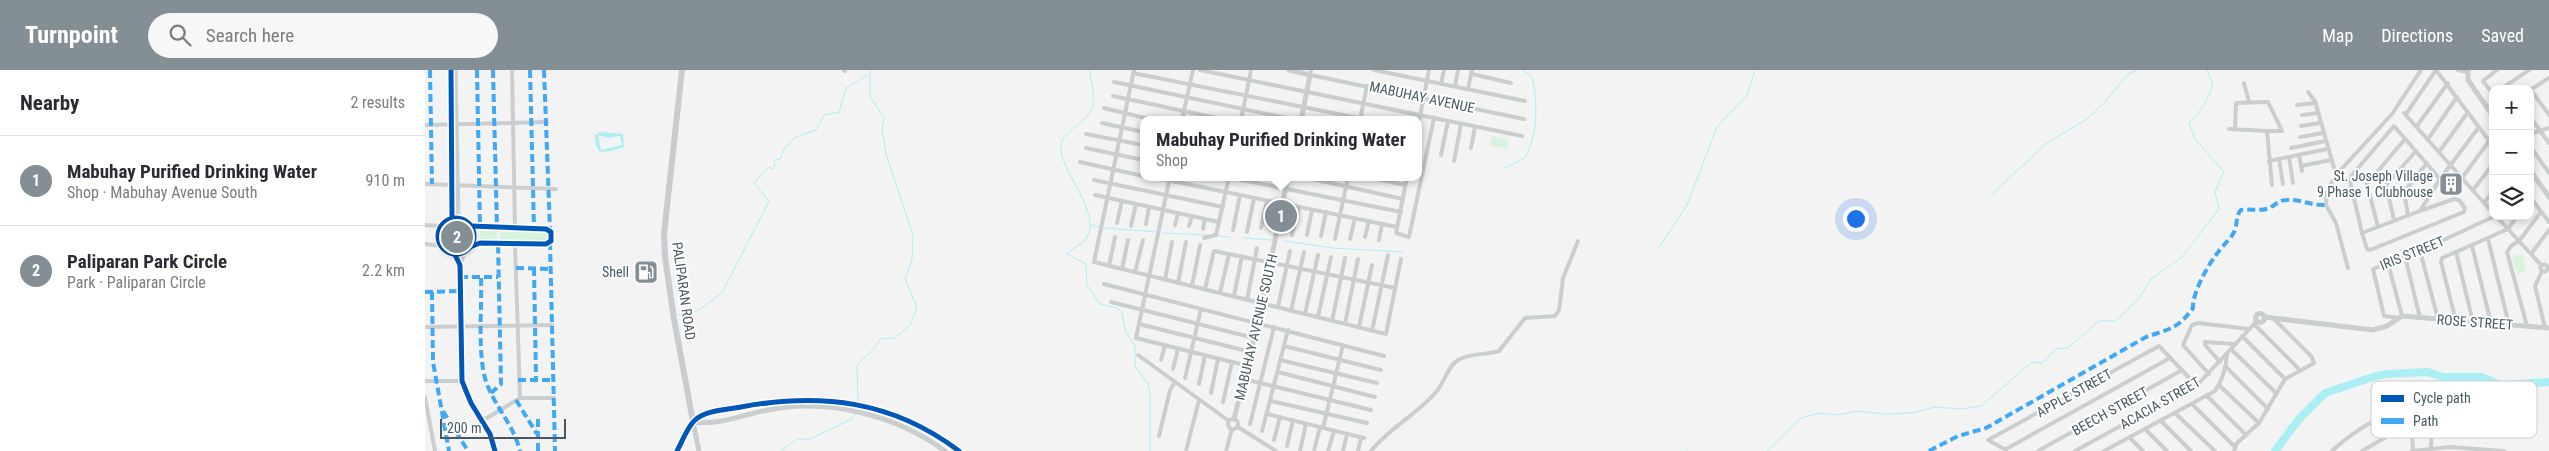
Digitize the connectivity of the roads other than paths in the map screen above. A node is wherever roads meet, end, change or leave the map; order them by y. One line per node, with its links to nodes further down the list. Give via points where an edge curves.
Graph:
1 (451, 70): 82 (street)
2 (455, 70): 82 (street)
3 (512, 70): 77 (street)
4 (682, 70): 390 (main road, PALIPARAN ROAD, via 674,123 664,244)
5 (1193, 70): 29 (street)
6 (1200, 70): 23 (street)
7 (1251, 70): 23 (street)
8 (1289, 70): 20 (street, MABUHAY AVENUE)
9 (1374, 70): 24 (street)
10 (1429, 70): 24 (street)
11 (1444, 70): 30 (street)
12 (1458, 70): 35 (street)
13 (2421, 70): 132 (street, via 2392,114)
14 (2436, 70): 28 (street); 85 (street, via 2405,113)
15 (2458, 70): 19 (street)
16 (2497, 70): 36 (street, via 2484,80)
17 (2529, 70): 32 (street)
18 (1133, 71): 29 (street); 31 (street)
19 (2468, 71): 56 (street, via 2468,80)
20 (1311, 72): 34 (street, MABUHAY AVENUE); 39 (street)
21 (1472, 72): 26 (street); 38 (street)
22 (2547, 79): 33 (street); 37 (street)
23 (1249, 80): 39 (street); 42 (street)
24 (1427, 81): 30 (street); 46 (street)
25 (1114, 82): 31 (street)
26 (1511, 83)
27 (2243, 83): 49 (street)
28 (2447, 83): 44 (street); 85 (street)
29 (1190, 84): 42 (street); 45 (street)
30 (1441, 84): 35 (street)
31 (1131, 85): 45 (street); 47 (street)
32 (2507, 85)
33 (2549, 85)
34 (1367, 86): 46 (street, MABUHAY AVENUE); 51 (street)
35 (1455, 86): 38 (street)
36 (2489, 88)
37 (2534, 88)
38 (1468, 89): 48 (street)
39 (1307, 92): 51 (street); 53 (street)
40 (2308, 92): 50 (street)
41 (2534, 94): 63 (street)
42 (1246, 95): 53 (street); 55 (street)
43 (1113, 96): 47 (street)
44 (2457, 97): 58 (street); 100 (street)
45 (1187, 98): 55 (street); 57 (street)
46 (1423, 98): 61 (street); 73 (street, MABUHAY AVENUE)
47 (1127, 100): 57 (street); 60 (street)
48 (1525, 101)
49 (2249, 102): 90 (street, via 2236,103); 93 (street, via 2268,102 2282,131)
50 (2316, 103): 52 (street); 59 (street)
51 (1364, 104): 61 (street); 70 (street)
52 (2297, 105)
53 (1303, 107): 68 (street); 69 (street)
54 (1105, 108): 60 (street)
55 (1243, 109): 66 (street); 67 (street)
56 (2489, 110)
57 (1184, 111): 64 (street); 65 (street)
58 (2469, 112): 86 (street); 112 (street)
59 (2317, 113): 62 (street); 78 (street)
60 (1125, 114): 71 (street); 87 (street)
61 (1420, 115): 72 (street)
62 (2302, 115)
63 (2549, 115)
64 (1183, 116)
65 (1207, 116)
66 (1242, 116)
67 (1277, 116)
68 (1302, 116)
69 (1346, 116)
70 (1362, 116)
71 (1140, 117)
72 (1434, 118): 74 (street); 131 (street)
73 (1525, 119)
74 (1448, 121): 80 (street); 115 (street)
75 (547, 122): 77 (street)
76 (1102, 122): 87 (street)
77 (513, 123): 82 (street); 155 (street)
78 (2320, 123): 84 (street); 94 (street)
79 (2534, 123): 91 (street)
80 (1461, 124): 83 (street); 121 (street)
81 (425, 125): 82 (street)
82 (454, 125): 151 (street)
83 (1475, 126): 97 (street); 107 (street)
84 (2301, 126)
85 (2417, 126): 100 (street)
86 (2479, 126): 102 (street); 124 (street)
87 (1122, 127): 92 (street); 101 (street)
88 (2549, 128): 91 (street)
89 (2229, 129): 90 (street)
90 (2235, 129): 93 (street)
91 (2539, 130): 95 (street); 104 (street)
92 (1140, 131)
93 (2267, 131): 119 (street)
94 (2323, 132): 98 (street); 103 (street)
95 (2534, 132)
96 (1086, 134): 101 (street)
97 (1522, 136)
98 (2301, 138)
99 (2405, 139): 110 (street); 212 (street, via 2367,184); 220 (street, via 2394,126 2352,175 2350,181)
100 (2428, 139): 112 (street)
101 (1119, 140): 105 (street); 113 (street)
102 (2489, 140): 134 (street)
103 (2325, 142): 108 (street); 109 (street)
104 (2549, 143)
105 (1140, 144)
106 (1087, 148): 113 (street)
107 (1471, 148)
108 (2291, 148)
109 (2327, 149): 114 (street); 120 (street)
110 (2416, 151): 123 (street); 196 (street, via 2386,185)
111 (2534, 151): 129 (street)
112 (2439, 152): 124 (street)
113 (1117, 154): 117 (street); 127 (street)
114 (2299, 155): 116 (street); 125 (street)
115 (1441, 156)
116 (2289, 157): 118 (street); 147 (street)
117 (1140, 159)
118 (2279, 159): 119 (street); 150 (street)
119 (2269, 160): 153 (street)
120 (2331, 160): 125 (street); 132 (street)
121 (1454, 161)
122 (1080, 162): 127 (street)
123 (2427, 163): 135 (street); 189 (street, via 2403,192)
124 (2451, 165): 134 (street); 135 (street)
125 (2301, 166): 128 (street)
126 (2489, 169): 158 (street)
127 (1114, 170): 130 (street); 149 (street)
128 (2301, 171)
129 (2549, 172)
130 (1140, 175)
131 (1422, 175)
132 (2336, 175): 269 (street, via 2325,196 2326,205 2336,223)
133 (2534, 175): 164 (street)
134 (2462, 178): 158 (street)
135 (2441, 179): 167 (street)
136 (1094, 180): 149 (street)
137 (1170, 181): 162 (street)
138 (1179, 181): 159 (street)
139 (1227, 181): 159 (street)
140 (1249, 181): 156 (street)
141 (1287, 181): 156 (street, MABUHAY AVENUE SOUTH)
142 (1322, 181): 154 (street)
143 (1347, 181): 154 (street)
144 (1386, 181): 152 (street)
145 (1406, 181): 152 (street)
146 (1421, 181): 211 (street, via 1409,237 1396,234)
147 (2293, 183)
148 (425, 184): 151 (street)
149 (1111, 184): 162 (street); 165 (street)
150 (2283, 184)
151 (455, 185): 155 (street); 191 (street); 192 (street)
152 (1405, 185): 168 (street)
153 (2272, 185)
154 (1346, 186): 168 (street); 169 (street)
155 (514, 188): 157 (street); 213 (street)
156 (1286, 188): 169 (street); 175 (street, MABUHAY AVENUE SOUTH)
157 (556, 189)
158 (2473, 190): 172 (street)
159 (1226, 192): 161 (street); 178 (street)
160 (1095, 195): 165 (street)
161 (1240, 195): 166 (street); 217 (street)
162 (1166, 196): 178 (street); 181 (street)
163 (2489, 196): 172 (street)
164 (2549, 197)
165 (1108, 198): 170 (street); 267 (street, via 1094,262)
166 (1254, 198): 171 (street); 219 (street)
167 (2428, 198): 176 (street); 183 (street)
168 (1403, 199): 185 (street)
169 (1345, 200): 185 (street); 188 (street)
170 (1122, 201): 174 (street); 202 (street)
171 (1267, 201): 175 (street); 214 (street)
172 (2484, 203): 180 (street)
173 (2534, 203): 186 (street)
174 (1136, 204): 177 (street); 209 (street)
175 (1283, 204): 179 (street); 262 (street, MABUHAY AVENUE SOUTH)
176 (2438, 205): 183 (street); 220 (street, via 2457,199 2465,210 2370,250)
177 (1149, 207): 181 (street); 203 (street)
178 (1223, 207): 200 (street)
179 (1299, 207): 182 (street); 221 (street)
180 (2489, 209)
181 (1163, 210): 187 (street); 275 (street)
182 (1312, 210): 184 (street); 222 (street)
183 (2420, 211): 189 (street)
184 (1326, 212): 188 (street); 224 (street)
185 (1401, 212): 211 (street)
186 (2541, 212): 201 (street); 234 (street)
187 (1178, 213): 190 (street); 205 (street)
188 (1340, 215): 193 (street); 227 (street)
189 (2408, 215): 196 (street)
190 (1192, 216): 194 (street); 210 (street)
191 (452, 218): 192 (street); 207 (street)
192 (458, 218): 208 (street)
193 (1355, 218): 199 (street); 228 (street)
194 (1205, 219): 200 (street); 215 (street)
195 (2489, 219): 245 (street, IRIS STREET)
196 (2394, 220): 212 (street)
197 (2499, 220): 216 (street)
198 (2514, 220): 216 (street)
199 (1369, 221): 204 (street); 225 (street)
200 (1219, 222): 226 (street, via 1216,235)
201 (2549, 222)
202 (1117, 223)
203 (1146, 224)
204 (1382, 224): 211 (street); 232 (street)
205 (1175, 225)
206 (425, 226): 207 (street)
207 (441, 226): 240 (street, via 439,238)
208 (471, 226): 213 (street); 242 (street, via 474,237)
209 (1131, 226)
210 (1189, 226)
211 (1397, 227)
212 (2378, 227): 220 (street)
213 (515, 228): 238 (street, via 546,229 553,236 545,244)
214 (1261, 228)
215 (1203, 229)
216 (2508, 229): 229 (street); 234 (street)
217 (1233, 230)
218 (2549, 230): 251 (street)
219 (1247, 232)
220 (2362, 233)
221 (1292, 235)
222 (1307, 235)
223 (1115, 236): 267 (street)
224 (1321, 236)
225 (1365, 237)
226 (1204, 238)
227 (1335, 239)
228 (1350, 239)
229 (2488, 239): 241 (street); 312 (street)
230 (1128, 240): 270 (street)
231 (1143, 240): 273 (street)
232 (1379, 240)
233 (1578, 241): 433 (street, via 1563,278 1559,310 1555,316 1525,318 1499,351 1463,358 1450,366 1436,391 1396,429 1379,440)
234 (2519, 241): 251 (street); 314 (street, via 2507,252)
235 (1172, 242): 277 (street)
236 (1187, 242): 280 (street)
237 (425, 244): 240 (street)
238 (515, 244): 242 (street, via 480,243); 313 (street)
239 (1200, 245): 283 (street)
240 (442, 246): 249 (street)
241 (2472, 246): 248 (street); 310 (street)
242 (470, 247): 246 (street)
243 (1257, 248): 258 (street)
244 (1290, 251): 266 (street)
245 (2420, 251): 255 (street, IRIS STREET); 301 (street)
246 (464, 252): 249 (street); 265 (street)
247 (1304, 252): 268 (street)
248 (2457, 252): 303 (street, via 2442,258 2441,262); 305 (street)
249 (454, 253): 265 (street)
250 (1229, 254): 253 (street); 285 (street, via 1214,251); 286 (street)
251 (2531, 254): 271 (street)
252 (1317, 255): 272 (street)
253 (1242, 256): 258 (street); 288 (street)
254 (1387, 256): 282 (street)
255 (2405, 256): 263 (street, IRIS STREET); 300 (street)
256 (1331, 257): 274 (street)
257 (1345, 258): 276 (street)
258 (1255, 259): 262 (street); 289 (street)
259 (1359, 259): 278 (street)
260 (1401, 259): 284 (street)
261 (2549, 261): 271 (street)
262 (1271, 262): 266 (street); 291 (street, MABUHAY AVENUE SOUTH)
263 (2389, 263): 298 (street); 298 (street, IRIS STREET, via 2373,269 2384,316)
264 (1372, 264): 279 (street)
265 (460, 265): 316 (street)
266 (1287, 265): 268 (street); 292 (street)
267 (1109, 266): 270 (street)
268 (1301, 268): 272 (street); 295 (street)
269 (2348, 268)
270 (1122, 269): 273 (street)
271 (2545, 269): 319 (street, via 2535,286)
272 (1314, 271): 274 (street); 296 (street)
273 (1135, 272): 275 (street)
274 (1327, 274): 276 (street); 297 (street)
275 (1150, 276): 277 (street); 287 (street)
276 (1341, 277): 278 (street); 302 (street)
277 (1165, 280): 280 (street)
278 (1354, 280): 279 (street); 309 (street)
279 (1368, 282): 282 (street); 318 (street)
280 (1178, 283): 283 (street)
281 (1104, 284): 287 (street)
282 (1381, 285): 284 (street); 322 (street)
283 (1192, 286): 285 (street)
284 (1395, 288): 322 (street, via 1386,334)
285 (1205, 290): 286 (street)
286 (1220, 293): 288 (street)
287 (1147, 296): 293 (street); 294 (street)
288 (1234, 296): 289 (street)
289 (1247, 300): 291 (street)
290 (1111, 302): 293 (street)
291 (1262, 303): 292 (street); 306 (street, MABUHAY AVENUE SOUTH)
292 (1278, 307): 295 (street)
293 (1143, 310): 307 (street); 308 (street)
294 (1201, 310): 306 (street); 308 (street)
295 (1291, 310): 296 (street)
296 (1305, 314): 297 (street)
297 (1318, 317): 302 (street)
298 (2401, 317): 299 (street, via 2373,330); 300 (street, ROSE STREET)
299 (2273, 318): 304 (street, via 2258,314); 350 (street, via 2313,359 2313,365)
300 (2419, 318): 301 (street, ROSE STREET)
301 (2438, 319): 303 (street, ROSE STREET)
302 (1332, 321): 309 (street)
303 (2456, 321): 305 (street, ROSE STREET)
304 (2256, 322): 320 (street, ACACIA STREET); 350 (street)
305 (2473, 322): 310 (street, ROSE STREET)
306 (1258, 323): 317 (street); 325 (street, MABUHAY AVENUE SOUTH)
307 (1139, 324): 324 (street); 327 (street, via 1136,338)
308 (1198, 324): 324 (street); 325 (street)
309 (1345, 324): 318 (street)
310 (2491, 324): 312 (street, ROSE STREET)
311 (552, 325): 313 (street)
312 (2509, 325): 314 (street, ROSE STREET)
313 (517, 326): 316 (street); 372 (street)
314 (2527, 326): 319 (street, ROSE STREET)
315 (425, 327): 316 (street)
316 (460, 327): 358 (street)
317 (1274, 327): 321 (street); 360 (street)
318 (1359, 328): 322 (street)
319 (2547, 328)
320 (2249, 329): 323 (street, ACACIA STREET); 353 (street, via 2198,322 2192,325 2183,345)
321 (1288, 330): 328 (street); 329 (street)
322 (1372, 331)
323 (2243, 336): 326 (street, ACACIA STREET); 356 (street)
324 (1195, 337): 332 (street); 333 (street)
325 (1254, 338): 333 (street, MABUHAY AVENUE SOUTH)
326 (2235, 344): 331 (street, ACACIA STREET); 344 (street, via 2205,342)
327 (1165, 345): 330 (street); 340 (street)
328 (1343, 345): 337 (street); 342 (street)
329 (1284, 346): 341 (street); 342 (street)
330 (1178, 349): 332 (street); 347 (street)
331 (2231, 349): 334 (street, ACACIA STREET); 368 (street)
332 (1192, 352): 336 (street); 354 (street)
333 (1251, 352): 345 (street, MABUHAY AVENUE SOUTH)
334 (2227, 354): 344 (street, ACACIA STREET); 346 (street)
335 (1138, 355): 359 (street)
336 (1205, 355): 339 (street); 362 (street)
337 (1385, 356)
338 (2171, 358): 349 (street); 415 (street); 415 (street, APPLE STREET, via 2159,346 1988,440)
339 (1218, 359): 343 (street); 367 (street)
340 (1161, 360)
341 (1280, 360): 351 (street); 352 (street)
342 (1340, 360): 348 (street); 352 (street)
343 (1232, 362): 345 (street); 378 (street)
344 (2220, 362): 353 (street, ACACIA STREET)
345 (1248, 366): 355 (street, MABUHAY AVENUE SOUTH)
346 (2226, 367): 364 (street); 381 (street)
347 (1173, 369)
348 (1381, 370)
349 (2182, 370): 363 (street); 434 (street, BEECH STREET)
350 (2300, 370): 356 (street)
351 (1278, 372): 365 (street); 366 (street)
352 (1336, 373): 361 (street); 366 (street)
353 (2209, 374): 363 (street, ACACIA STREET)
354 (1185, 378)
355 (1244, 379): 360 (street); 387 (street, MABUHAY AVENUE SOUTH)
356 (2285, 379): 368 (street)
357 (425, 381): 358 (street)
358 (462, 381): 389 (street)
359 (1175, 382): 374 (street); 405 (street, via 1170,390)
360 (1260, 383): 365 (street); 395 (street)
361 (1377, 383)
362 (1199, 384)
363 (2195, 384): 435 (street, ACACIA STREET)
364 (2219, 385): 369 (street); 394 (street)
365 (1274, 386): 375 (street); 376 (street)
366 (1333, 386): 371 (street); 375 (street)
367 (1211, 393)
368 (2276, 393): 381 (street)
369 (2207, 396): 379 (street); 404 (street)
370 (425, 397): 418 (street)
371 (1375, 397)
372 (520, 398): 373 (street); 389 (street)
373 (554, 398)
374 (1199, 400): 387 (street); 424 (street)
375 (1330, 400): 382 (street); 384 (street)
376 (1271, 401): 383 (street); 384 (street)
377 (768, 402): 380 (street); 390 (street, via 703,414); 423 (street, via 800,399 869,406 936,434)
378 (1223, 402)
379 (2192, 404): 385 (street); 412 (street)
380 (770, 409): 390 (street, via 705,424); 422 (street, via 802,406 865,413 891,421)
381 (2268, 409): 394 (street)
382 (1371, 410)
383 (1267, 414): 386 (street); 401 (street)
384 (1326, 414): 393 (street); 398 (street)
385 (2176, 414): 391 (street); 440 (street)
386 (1280, 417): 388 (street); 409 (street)
387 (1232, 420): 397 (street, via 1238,422); 399 (street, via 1229,426)
388 (1293, 420): 396 (street); 411 (street)
389 (482, 421): 419 (street)
390 (693, 422): 420 (main road); 421 (street)
391 (2161, 422): 400 (street); 439 (street)
392 (2371, 422): 441 (street)
393 (1367, 423)
394 (2259, 423): 404 (street)
395 (1250, 424)
396 (1307, 424): 398 (street); 428 (street)
397 (1238, 427): 399 (street); 410 (street)
398 (1321, 428): 402 (street); 429 (street)
399 (1232, 429): 425 (street)
400 (2146, 430): 406 (street); 438 (street)
401 (1263, 431)
402 (1334, 431): 403 (street); 430 (street)
403 (1347, 434): 431 (street); 432 (street, via 1363,438)
404 (2246, 435): 412 (street)
405 (1159, 436)
406 (2130, 438): 436 (street); 437 (street)
407 (2385, 438): 442 (street)
408 (2413, 438): 443 (street)
409 (1274, 440)
410 (1266, 445): 426 (street); 427 (street)
411 (1287, 446)
412 (2235, 449)
413 (2450, 449): 414 (street); 416 (street)
414 (2471, 449): 417 (street)
415 (2007, 450)
416 (2431, 450): 443 (street)
417 (2490, 450): 444 (street)
418 (435, 451)
419 (495, 451)
420 (677, 451)
421 (699, 451)
422 (945, 451)
423 (959, 451)
424 (1186, 451)
425 (1226, 451)
426 (1264, 451)
427 (1276, 451)
428 (1301, 451)
429 (1314, 451)
430 (1329, 451)
431 (1343, 451)
432 (1358, 451)
433 (1371, 451)
434 (2038, 451)
435 (2075, 451)
436 (2104, 451)
437 (2143, 451)
438 (2167, 451)
439 (2191, 451)
440 (2215, 451)
441 (2332, 451)
442 (2362, 451)
443 (2412, 451)
444 (2504, 451)

